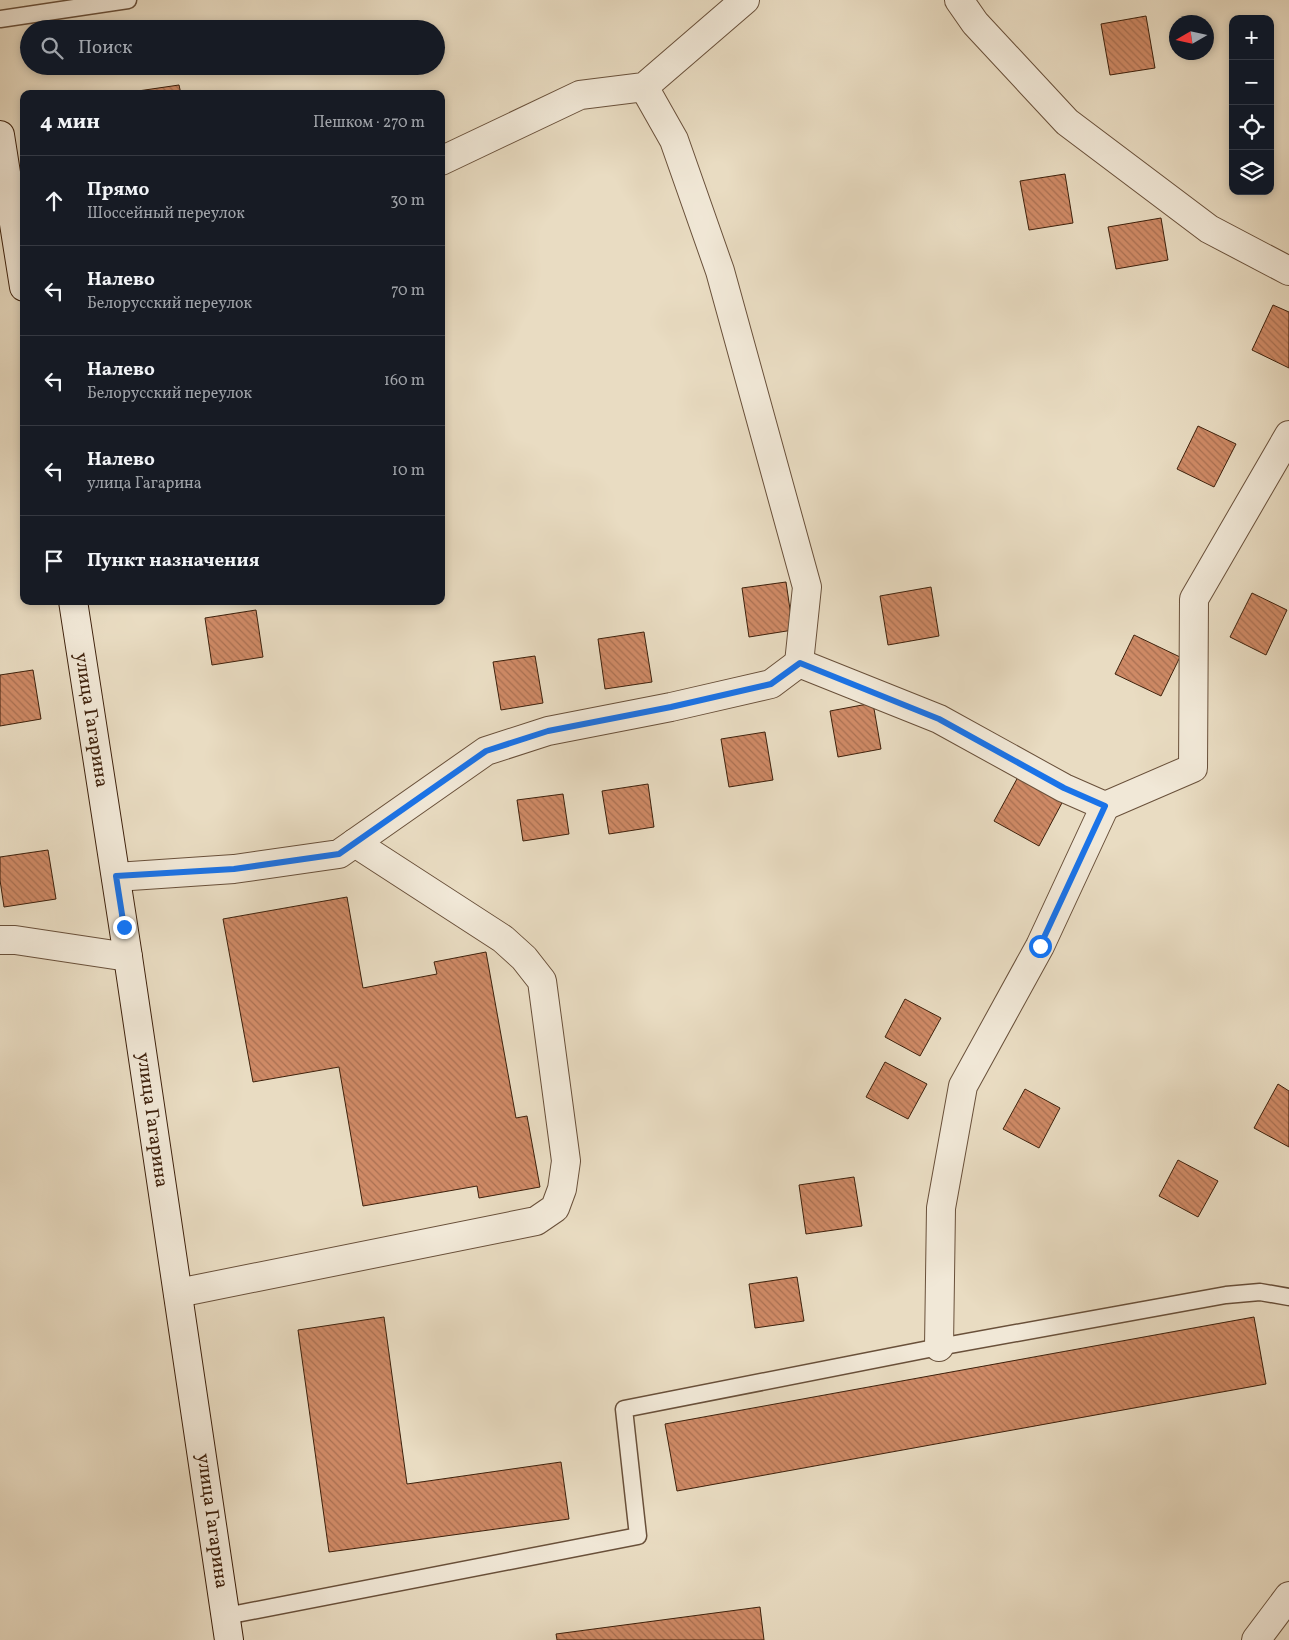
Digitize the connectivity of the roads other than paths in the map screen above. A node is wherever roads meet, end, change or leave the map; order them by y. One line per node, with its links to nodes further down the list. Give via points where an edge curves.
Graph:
1 (128, 0): 4 (lane)
2 (746, 0): 5 (street)
3 (959, 0): 9 (street, via 975,23 1067,122 1209,229)
4 (0, 18)
5 (644, 87): 7 (street, via 580,94); 12 (street, via 674,140 720,271 806,587)
6 (0, 135): 8 (street)
7 (445, 159)
8 (20, 258)
9 (1289, 271)
10 (1289, 435): 13 (street, via 1194,599 1193,768)
11 (74, 605): 15 (street, улица Гагарина)
12 (800, 663): 13 (street, via 939,719 1064,788); 14 (street, via 771,684 548,731 486,751)
13 (1105, 806): 20 (street, via 1040,946 963,1086 941,1208)
14 (355, 843): 15 (street, via 339,854 234,869); 18 (street, via 503,939 542,981 566,1161 555,1208 536,1221)
15 (116, 876): 17 (street, улица Гагарина)
16 (0, 940): 17 (street)
17 (128, 957): 18 (street, улица Гагарина)
18 (178, 1293): 22 (street, улица Гагарина)
19 (1289, 1297): 20 (lane, via 1260,1292 1226,1295)
20 (939, 1347): 22 (lane, via 624,1409 638,1536)
21 (1289, 1596): 23 (street)
22 (228, 1628)
23 (1256, 1640)

